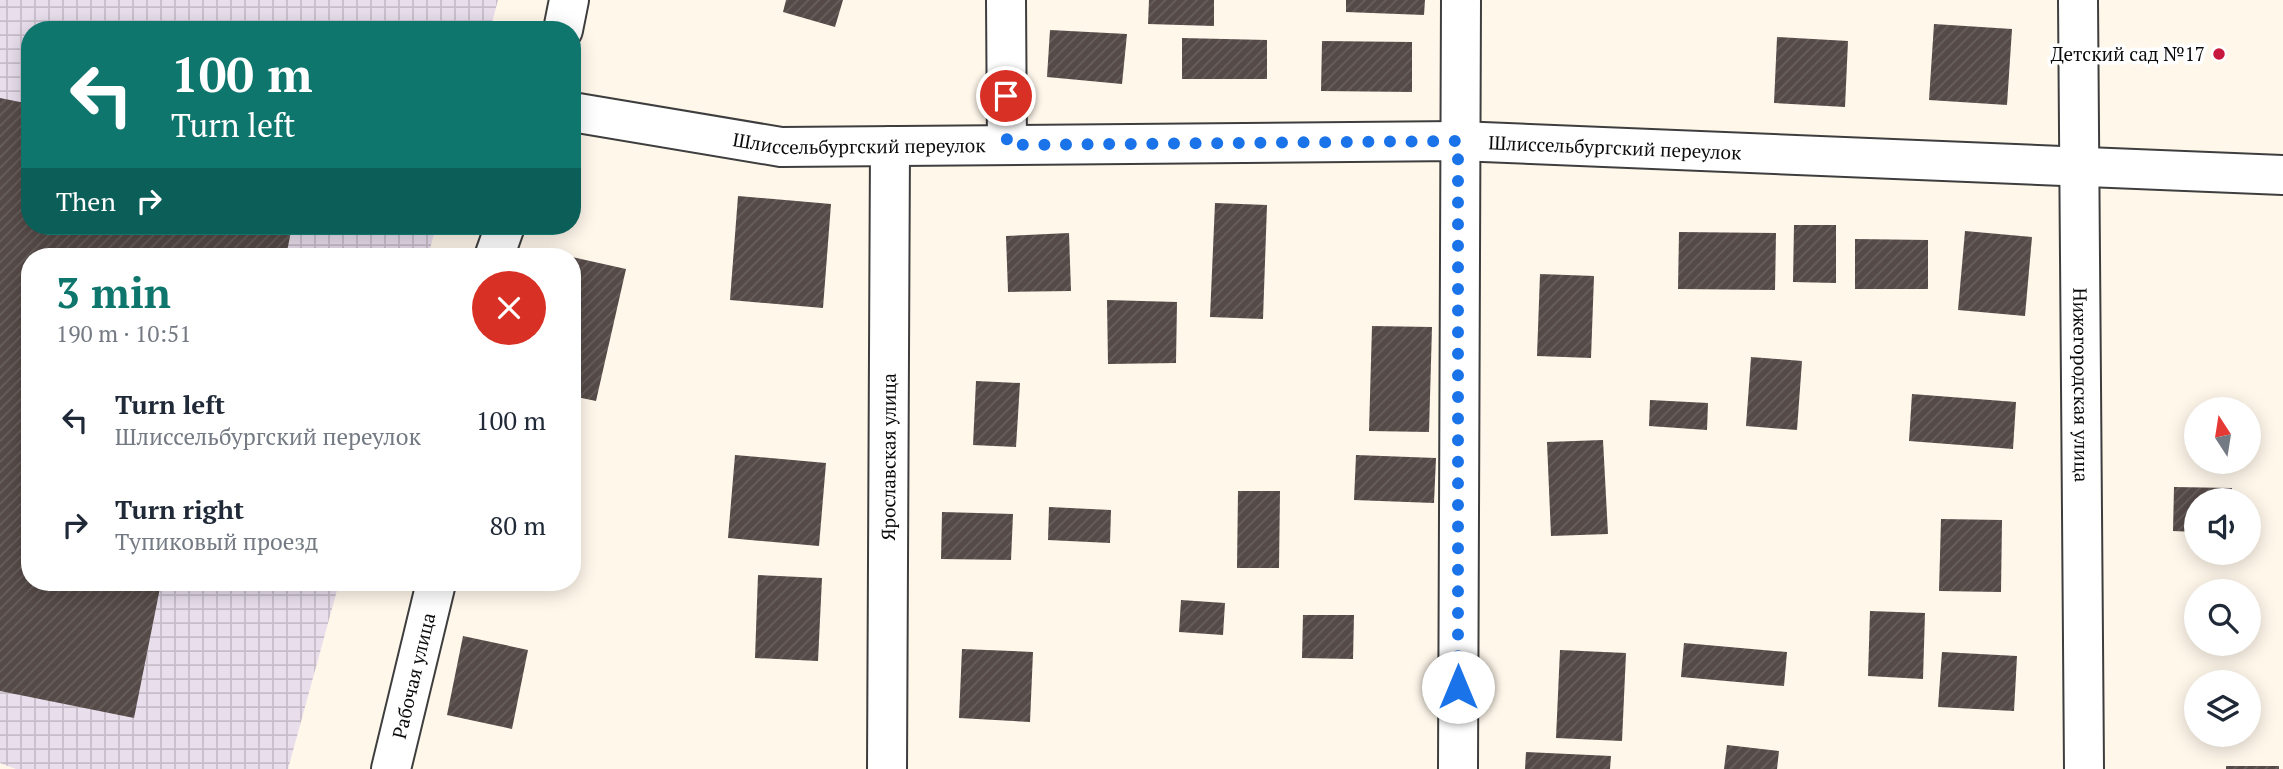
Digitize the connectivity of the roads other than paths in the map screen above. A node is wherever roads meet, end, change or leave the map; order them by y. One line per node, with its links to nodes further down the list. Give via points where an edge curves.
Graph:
1 (569, 0): 5 (street)
2 (1006, 0): 8 (street)
3 (1461, 0): 7 (street)
4 (2078, 0): 10 (street, Нижегородская улица)
5 (565, 21)
6 (581, 114): 9 (street, Шлиссельбургский переулок, via 781,147)
7 (1458, 141): 8 (street, Шлиссельбургский переулок); 10 (street, Шлиссельбургский переулок); 15 (street)
8 (1007, 145): 9 (street, Шлиссельбургский переулок)
9 (890, 146): 14 (street, Ярославская улица)
10 (2078, 168): 11 (street, Шлиссельбургский переулок); 16 (street, Нижегородская улица)
11 (2283, 176)
12 (434, 591): 13 (street, Рабочая улица)
13 (391, 769)
14 (887, 769)
15 (1458, 769)
16 (2084, 769)

